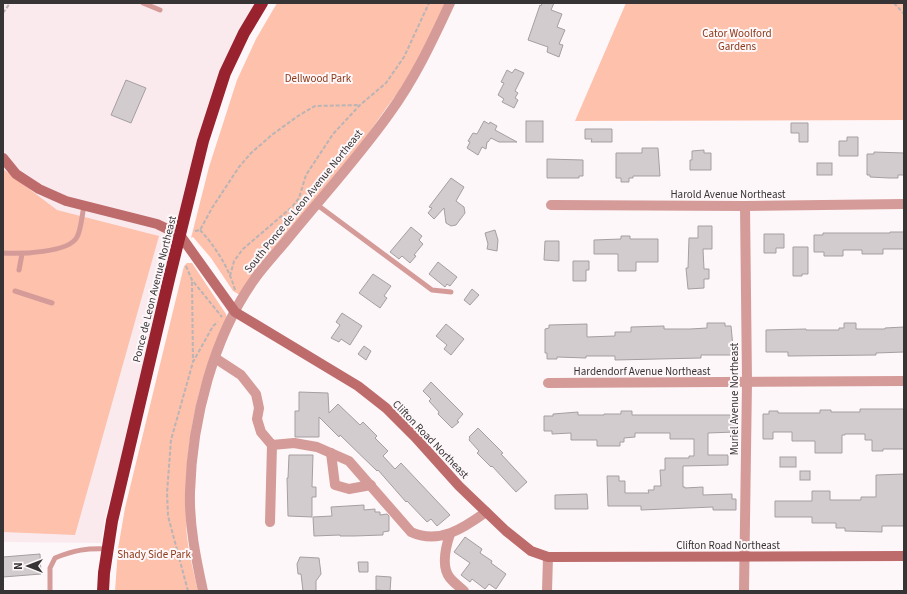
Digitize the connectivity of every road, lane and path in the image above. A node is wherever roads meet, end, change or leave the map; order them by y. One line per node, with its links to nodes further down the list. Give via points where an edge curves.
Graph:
1 (10, 3): 8 (path)
2 (143, 3): 7 (lane)
3 (262, 3): 19 (highway, Ponce de Leon Avenue Northeast, via 225,72)
4 (429, 3): 10 (path, via 404,57 386,83)
5 (450, 3): 12 (street, South Ponce de Leon Avenue Northeast, via 421,64 390,114)
6 (894, 3): 9 (path)
7 (160, 10)
8 (3, 13)
9 (904, 14)
10 (360, 105): 17 (path, via 315,106 273,134 239,167); 24 (path, via 332,134 306,175 299,198 243,249 234,261)
11 (3, 158): 15 (street, Clifton Road Northeast, via 16,174 39,189)
12 (316, 204): 27 (lane, via 432,290); 30 (street, South Ponce de Leon Avenue Northeast, via 256,277)
13 (904, 204): 16 (street, Harold Avenue Northeast)
14 (551, 205): 16 (street, Harold Avenue Northeast)
15 (84, 206): 19 (street, Clifton Road Northeast, via 157,224); 21 (lane, via 77,238 68,246)
16 (745, 206): 35 (street, Muriel Avenue Northeast)
17 (200, 230): 18 (path); 24 (path, via 217,252)
18 (195, 231)
19 (180, 235): 30 (street, Clifton Road Northeast); 43 (highway, Ponce de Leon Avenue Northeast, via 122,477)
20 (3, 253): 21 (lane)
21 (22, 254): 23 (lane)
22 (186, 266): 25 (path)
23 (19, 270)
24 (230, 276): 28 (path)
25 (192, 280): 31 (path); 33 (path)
26 (15, 291): 29 (lane)
27 (451, 292)
28 (237, 295)
29 (52, 303)
30 (235, 312): 32 (street, South Ponce de Leon Avenue Northeast); 40 (street, Clifton Road Northeast, via 358,386 391,413 458,486)
31 (223, 319)
32 (215, 358): 37 (street, via 241,374 256,394 260,432); 49 (street, South Ponce de Leon Avenue Northeast, via 193,446 190,493 192,528)
33 (193, 362)
34 (904, 381): 35 (street, Hardendorf Avenue Northeast)
35 (746, 382): 36 (street, Hardendorf Avenue Northeast); 46 (street, Muriel Avenue Northeast)
36 (548, 384)
37 (272, 445): 38 (street, via 294,443 317,447); 41 (street)
38 (331, 453): 39 (street, via 350,461); 39 (street, via 335,485 349,489)
39 (371, 485): 42 (street, via 411,532 422,537)
40 (486, 512): 42 (street); 45 (street, Clifton Road Northeast, via 531,551)
41 (270, 522)
42 (450, 534): 50 (street, via 445,562 449,577)
43 (108, 549): 47 (lane, via 86,548 55,558 50,568); 48 (highway, Ponce de Leon Avenue Northeast)
44 (904, 556): 46 (street, Clifton Road Northeast)
45 (548, 557): 46 (street, Clifton Road Northeast); 51 (street)
46 (744, 557): 52 (street, Muriel Avenue Northeast)
47 (50, 591)
48 (102, 591)
49 (203, 591)
50 (464, 591)
51 (547, 591)
52 (744, 591)

